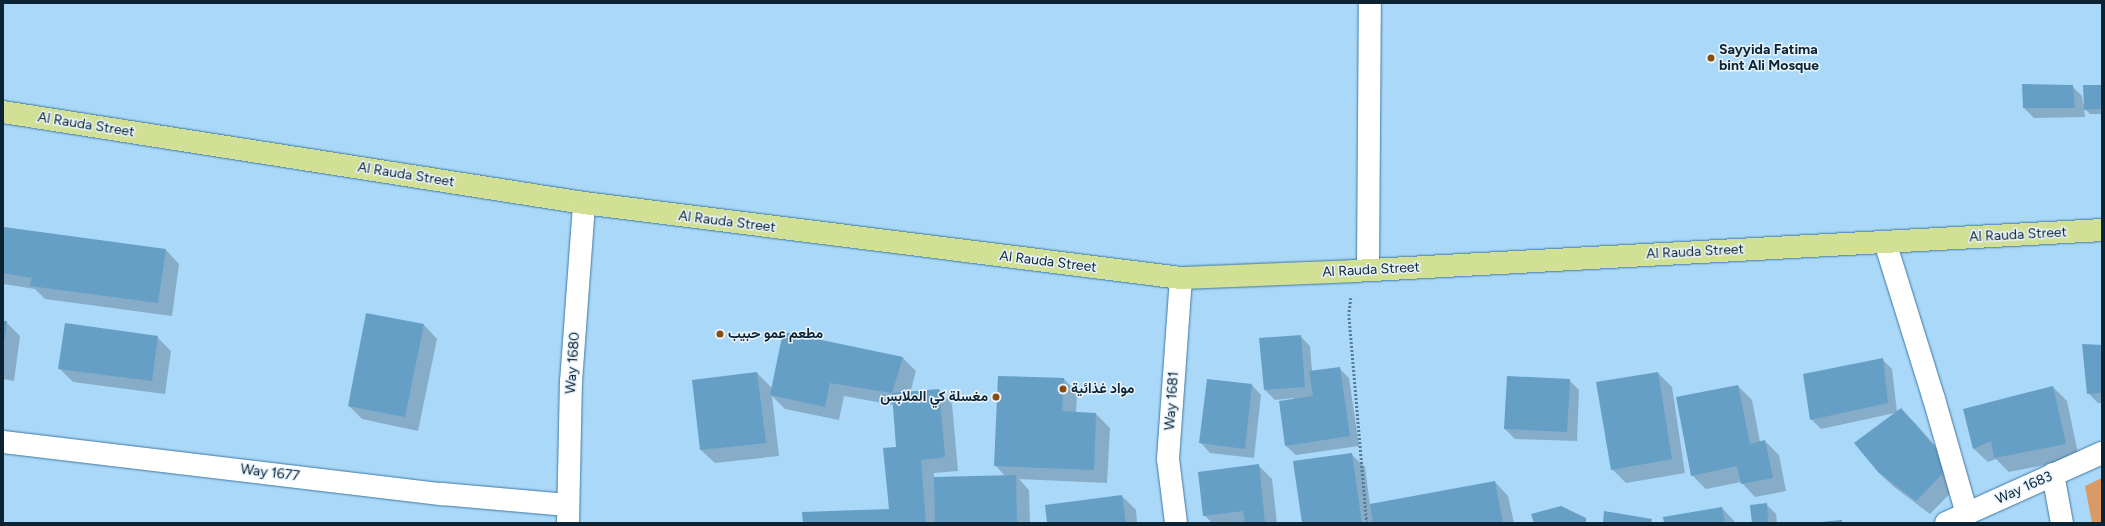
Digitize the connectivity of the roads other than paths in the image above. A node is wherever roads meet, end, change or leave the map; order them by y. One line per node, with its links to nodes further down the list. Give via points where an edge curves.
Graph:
1 (1370, 3): 6 (street)
2 (3, 112): 3 (main road, Al Rauda Street)
3 (584, 203): 7 (main road, Al Rauda Street); 11 (street, Way 1680, via 571,382)
4 (2102, 230): 5 (main road, Al Rauda Street)
5 (1885, 242): 6 (main road, Al Rauda Street); 12 (street)
6 (1361, 270): 7 (main road, Al Rauda Street)
7 (1181, 278): 13 (street, Way 1681, via 1168,460)
8 (3, 442): 11 (street, Way 1677, via 442,494 538,501)
9 (2102, 453): 10 (street, Way 1683)
10 (2053, 474): 12 (street, Way 1683); 15 (street)
11 (568, 514)
12 (1967, 514): 14 (street, Way 1683)
13 (1176, 523)
14 (1946, 523)
15 (2062, 523)

